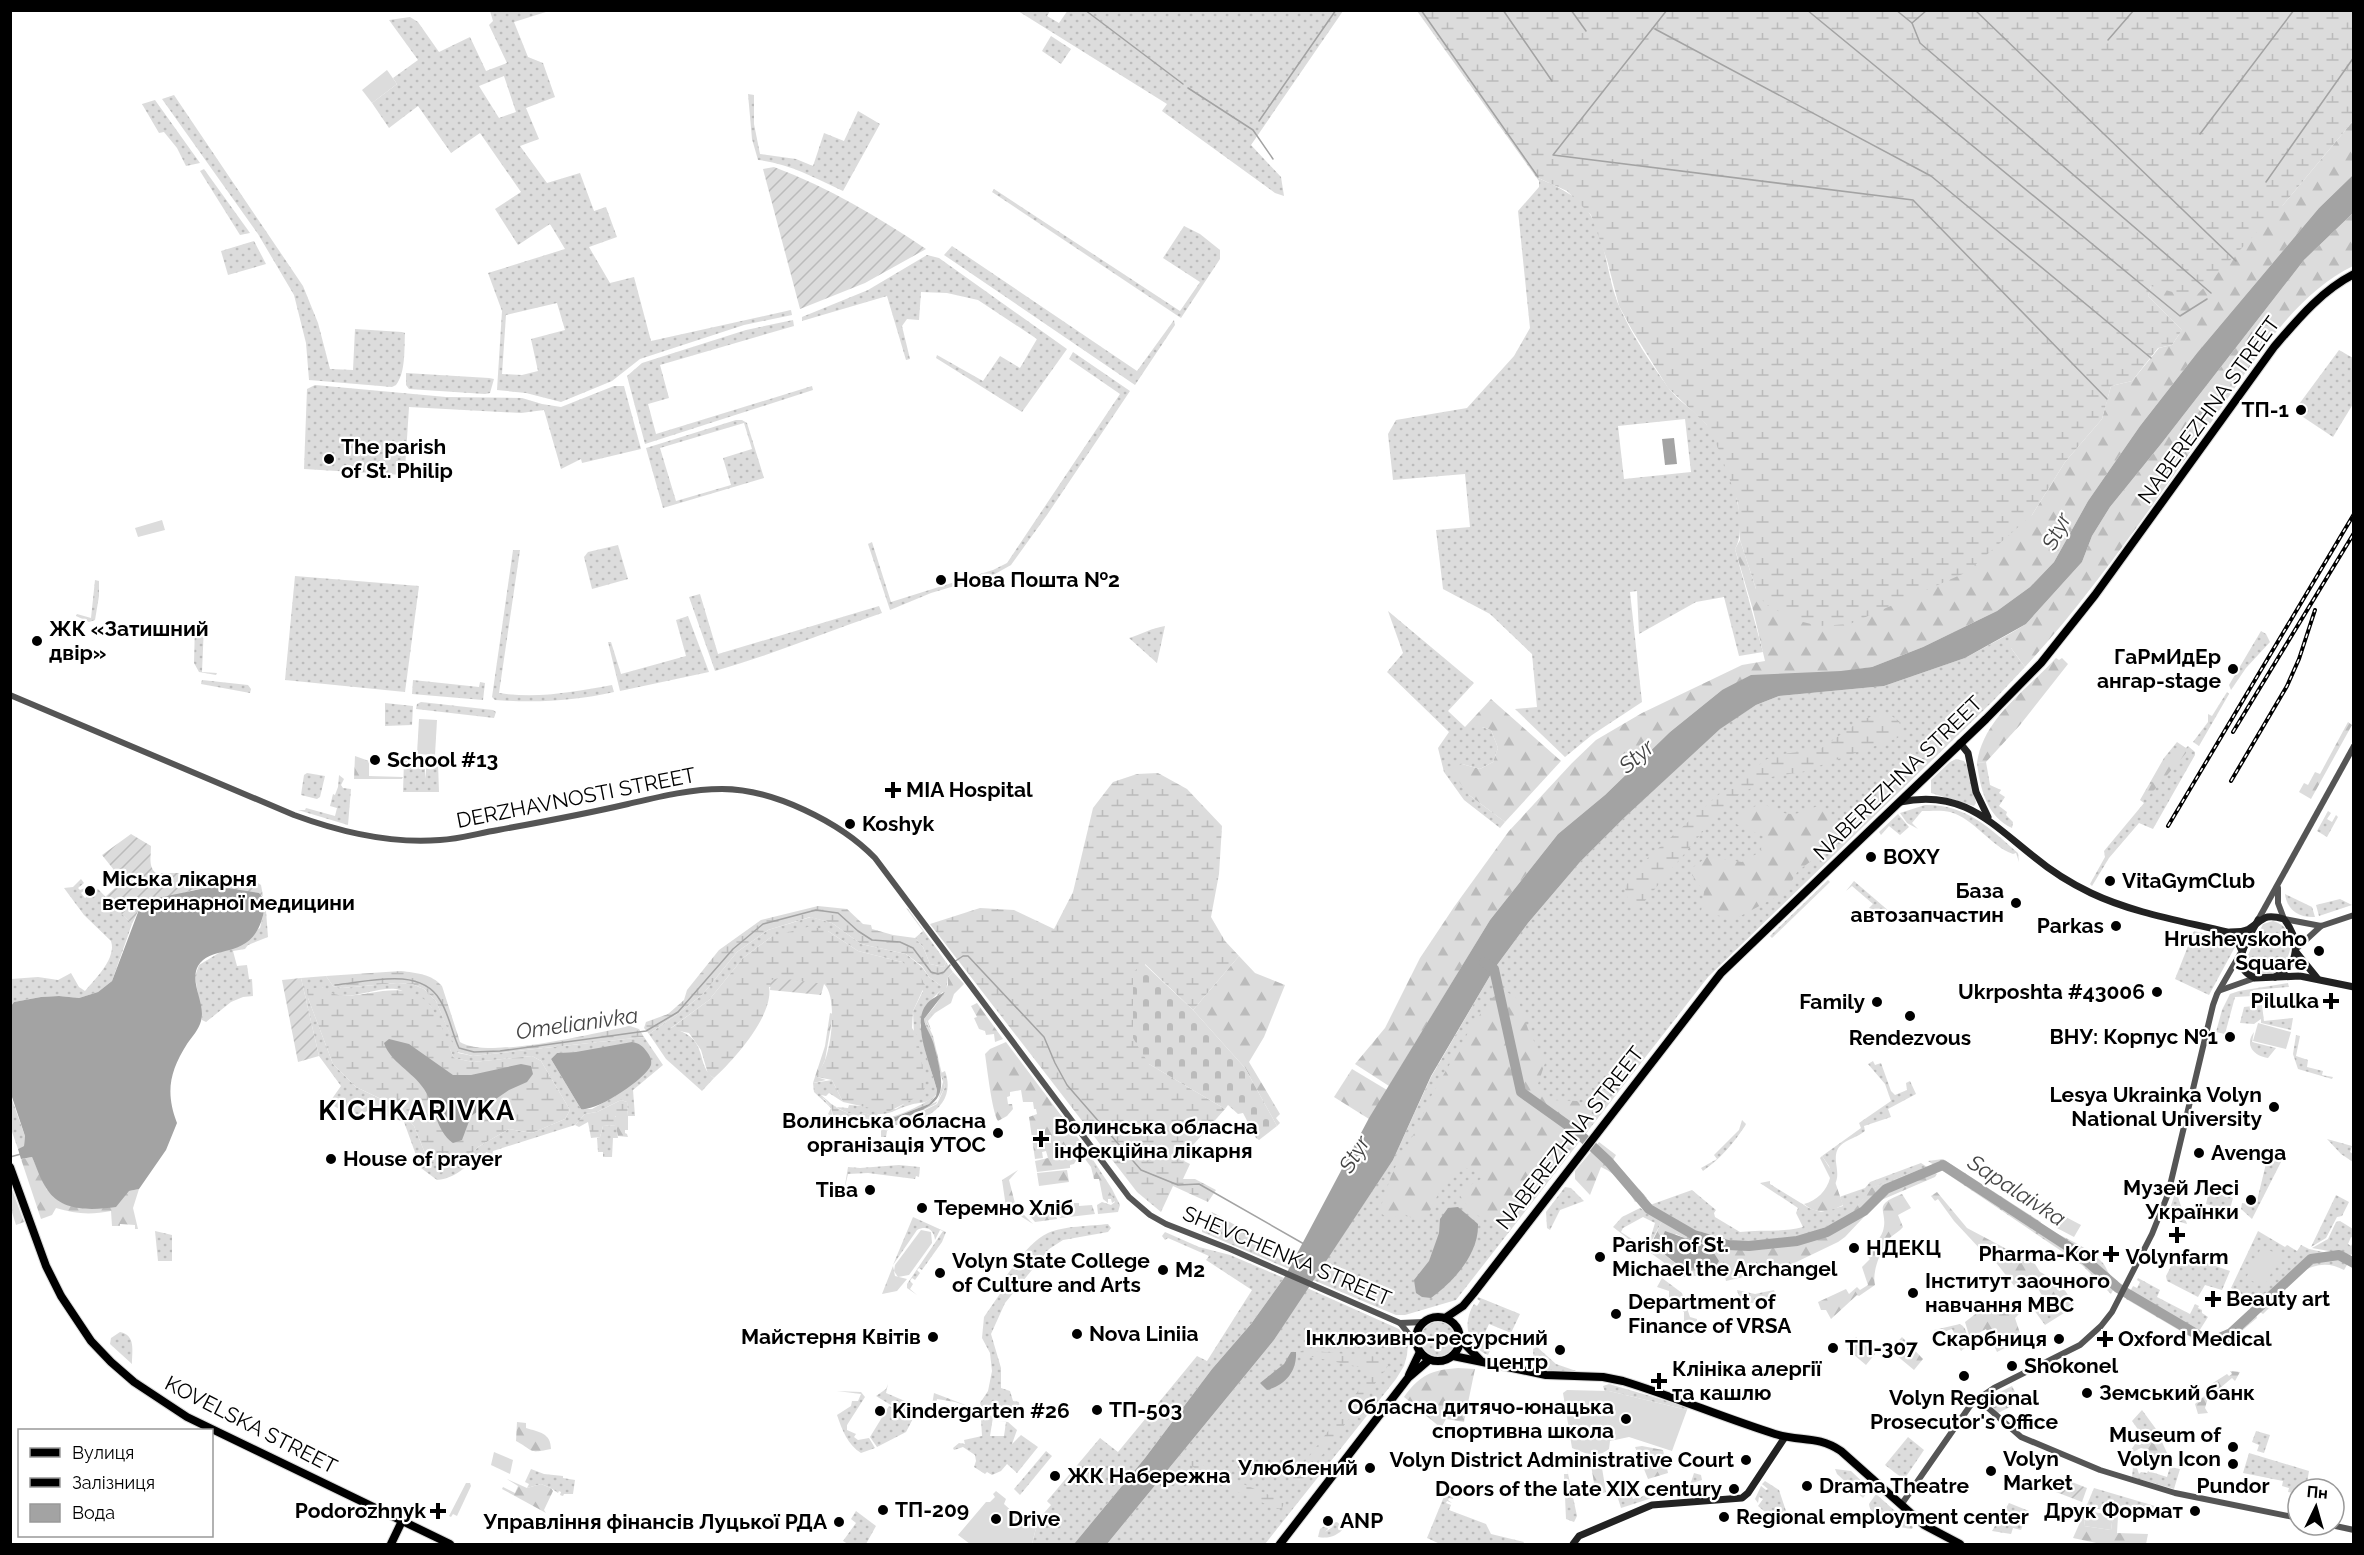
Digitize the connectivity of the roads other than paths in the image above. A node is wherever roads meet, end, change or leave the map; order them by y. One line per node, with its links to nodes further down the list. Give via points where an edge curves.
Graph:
1 (2354, 274): 3 (main road, NABEREZHNA STREET, via 2300,315 2089,604 2041,663)
2 (10, 695): 21 (street, DERZHAVNOSTI STREET, via 294,815 342,831 397,840 441,840 674,794 721,789 766,797 828,821 875,858 1130,1197)
3 (1960, 743): 5 (main road, NABEREZHNA STREET); 6 (main road, via 1968,753 1976,792)
4 (2354, 746): 7 (street)
5 (1899, 802): 6 (main road, via 1946,800); 22 (main road, NABEREZHNA STREET, via 1721,974)
6 (1989, 819): 12 (main road, via 2057,875 2093,894 2124,906)
7 (2278, 884): 9 (street, via 2278,903); 10 (street)
8 (2354, 915): 11 (street)
9 (2284, 919): 10 (main road, via 2269,916); 11 (street); 13 (main road, via 2294,933)
10 (2258, 920): 12 (main road, via 2248,930); 14 (main road)
11 (2321, 926): 13 (street)
12 (2227, 932): 14 (main road, via 2235,936)
13 (2296, 950): 15 (main road, via 2291,963); 17 (main road)
14 (2241, 952): 16 (main road, via 2244,970); 19 (street)
15 (2275, 976): 16 (main road); 17 (main road)
16 (2255, 978): 19 (street)
17 (2317, 978): 18 (main road)
18 (2354, 987)
19 (2220, 990): 34 (street, via 2168,1194 2120,1296 2101,1326 2080,1345)
20 (11, 1168): 35 (main road, KOVELSKA STREET, via 54,1282 92,1341 151,1394)
21 (1159, 1221): 25 (street, SHEVCHENKA STREET)
22 (1463, 1306): 23 (main road, NABEREZHNA STREET); 26 (main road, NABEREZHNA STREET)
23 (1444, 1318): 24 (main road); 26 (main road)
24 (1424, 1322): 25 (street, SHEVCHENKA STREET); 28 (main road, via 1417,1331)
25 (1400, 1323): 28 (street, SHEVCHENKA STREET)
26 (1457, 1328): 27 (main road)
27 (1460, 1339): 30 (main road); 32 (main road)
28 (1416, 1342): 29 (main road)
29 (1420, 1352): 31 (main road); 33 (main road)
30 (1453, 1356): 31 (main road, via 1442,1361); 32 (main road)
31 (1429, 1359): 33 (main road)
32 (1482, 1362): 37 (main road, via 1546,1375 1623,1381)
33 (1408, 1378): 43 (main road)
34 (1978, 1399): 38 (street); 39 (street, via 2021,1437 2100,1470 2185,1496)
35 (212, 1429)
36 (213, 1430): 40 (main road, KOVELSKA STREET)
37 (1785, 1437): 38 (main road, via 1831,1444); 44 (main road, via 1742,1498 1652,1505 1579,1536)
38 (1901, 1505): 45 (main road, via 1924,1525)
39 (2286, 1516)
40 (402, 1521): 41 (main road); 42 (main road, KOVELSKA STREET)
41 (391, 1545)
42 (450, 1545)
43 (1280, 1545)
44 (1573, 1545)
45 (1960, 1545)

